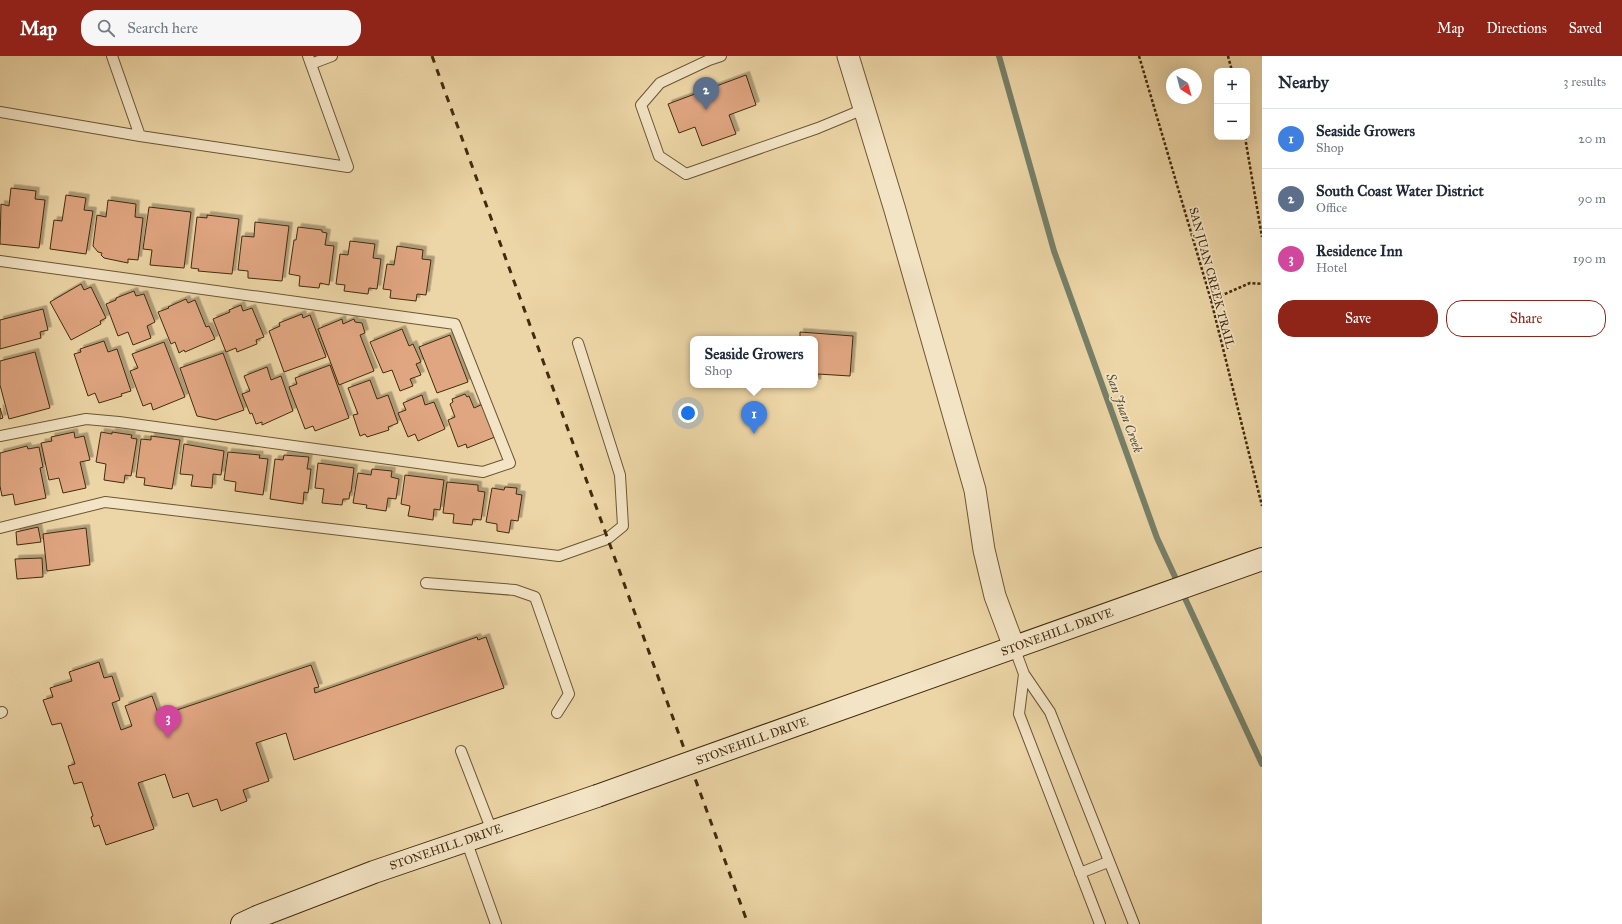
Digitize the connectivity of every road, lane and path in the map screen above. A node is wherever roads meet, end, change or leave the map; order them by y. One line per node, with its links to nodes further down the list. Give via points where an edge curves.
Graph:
1 (112, 56): 11 (lane)
2 (332, 56): 7 (lane)
3 (721, 56): 9 (lane, via 660,83 641,105 659,156 686,174 818,128)
4 (848, 56): 9 (street)
5 (1139, 56): 16 (path, SAN JUAN CREEK TRAIL)
6 (1228, 56): 8 (path)
7 (310, 60): 11 (lane, via 348,167)
8 (1231, 68)
9 (864, 109): 23 (street, via 975,490 984,550 995,596)
10 (0, 112): 11 (lane)
11 (140, 136)
12 (1246, 140): 13 (path)
13 (1262, 236)
14 (0, 261): 18 (lane, via 455,324 510,463 483,472 86,419)
15 (1262, 284): 16 (path, via 1250,283)
16 (1211, 300): 19 (path, SAN JUAN CREEK TRAIL)
17 (578, 343): 20 (lane, via 620,475 623,526 607,539 559,556 105,502)
18 (0, 436)
19 (1262, 506)
20 (0, 528)
21 (1262, 559): 23 (main road, STONEHILL DRIVE)
22 (426, 583): 25 (lane, via 515,590 535,597 568,694)
23 (1014, 647): 24 (lane); 27 (main road, STONEHILL DRIVE, bridge)
24 (1024, 674): 29 (lane, via 1050,712); 30 (lane, via 1019,714)
25 (556, 713)
26 (461, 751): 27 (lane)
27 (492, 831): 28 (main road, STONEHILL DRIVE)
28 (466, 840): 31 (main road, STONEHILL DRIVE); 32 (lane)
29 (1108, 862): 30 (lane); 34 (lane)
30 (1080, 873): 33 (lane)
31 (242, 924)
32 (496, 924)
33 (1100, 924)
34 (1134, 924)

